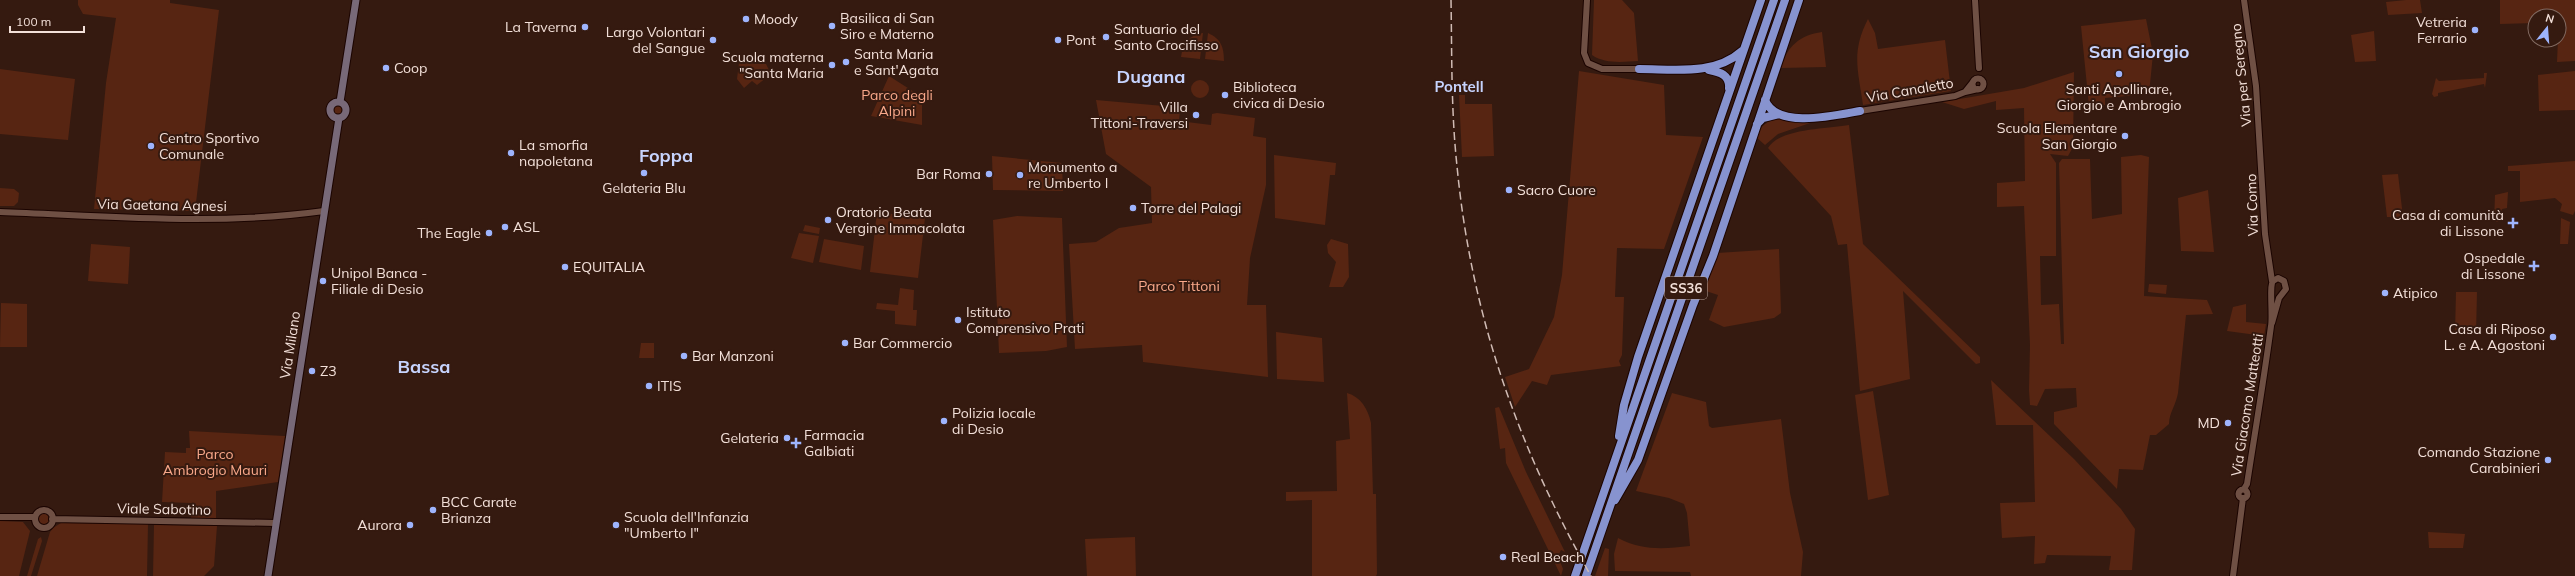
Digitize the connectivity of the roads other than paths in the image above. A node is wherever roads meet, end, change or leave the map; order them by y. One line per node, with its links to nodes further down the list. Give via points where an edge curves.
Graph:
1 (356, 0): 19 (main road, Via Milano)
2 (1587, 0): 11 (street, via 1584,48 1586,60 1602,69)
3 (1760, 0): 9 (highway)
4 (1774, 0): 31 (highway, SS36)
5 (1786, 0): 32 (highway, SS36)
6 (1799, 0): 18 (highway)
7 (1975, 0): 10 (street, Via Canaletto)
8 (2244, 0): 24 (street, Via per Seregno, via 2256,86)
9 (1743, 50): 12 (highway, via 1727,62); 16 (highway)
10 (1979, 68): 13 (street, Via Canaletto); 14 (street, Via Canaletto)
11 (1639, 69): 12 (highway)
12 (1700, 69): 16 (highway, via 1720,72 1726,77)
13 (1982, 80): 14 (street, Via Canaletto, via 1979,78); 15 (street, via 1983,85)
14 (1974, 81): 15 (street, Via Canaletto, via 1974,87); 17 (street, Via Canaletto)
15 (1978, 89): 17 (street, Via Canaletto)
16 (1729, 92): 31 (highway, via 1628,388)
17 (1965, 92): 20 (street, Via Canaletto)
18 (1765, 100): 21 (highway, via 1767,106); 23 (highway)
19 (340, 102): 22 (main road, Via Milano, via 344,104 346,111); 22 (main road, Via Milano, via 333,104 331,108 333,116)
20 (1860, 111): 21 (highway, via 1808,119)
21 (1779, 114): 23 (highway, via 1763,118)
22 (339, 118): 25 (main road, Via Milano)
23 (1757, 124): 32 (highway, via 1640,460)
24 (2260, 148): 27 (street, Via Como, via 2268,261)
25 (324, 211): 26 (street, Via Gaetana Agnesi, via 286,216 194,220); 36 (main road, Via Milano)
26 (0, 212)
27 (2275, 280): 28 (street, via 2270,285); 29 (street, via 2286,284)
28 (2272, 291): 29 (street, via 2276,294); 30 (street, Via Giacomo Matteotti)
29 (2282, 293): 30 (street, Via Giacomo Matteotti)
30 (2272, 323): 40 (street, Via Giacomo Matteotti, via 2244,490 2247,494 2243,498)
31 (1616, 456): 38 (highway, SS36)
32 (1610, 506): 39 (highway, SS36)
33 (0, 516): 34 (street)
34 (35, 517): 35 (street, via 39,512 45,511); 35 (street, via 36,523 43,528 50,524)
35 (52, 519): 36 (street, Viale Sabotino)
36 (276, 523): 37 (main road, Via Milano)
37 (268, 576)
38 (1575, 576)
39 (1586, 576)
40 (2233, 576)

